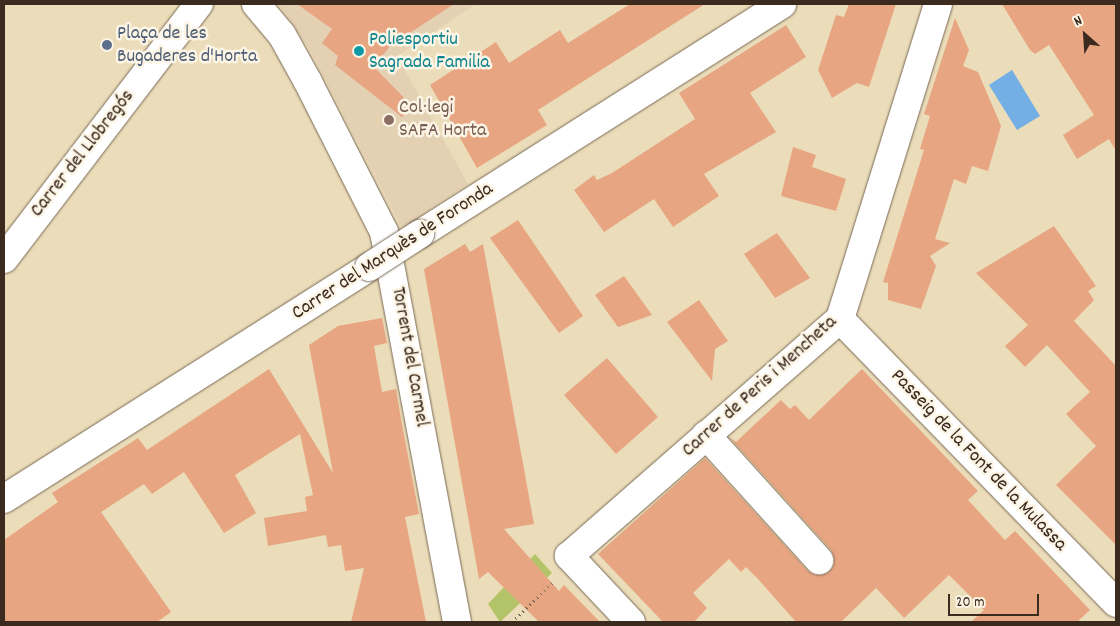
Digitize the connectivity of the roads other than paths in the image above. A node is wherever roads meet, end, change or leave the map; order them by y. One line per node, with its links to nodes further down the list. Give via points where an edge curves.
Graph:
1 (200, 4): 5 (street, Carrer del Llobregós)
2 (256, 4): 11 (street, Torrent del Carmel, via 282,35 384,232)
3 (782, 4): 8 (street, Carrer del Marquès de Foronda, bridge)
4 (938, 4): 6 (street, Carrer de Peris i Mencheta)
5 (5, 253)
6 (840, 319): 7 (street, Carrer de Peris i Mencheta); 10 (street, Passeig de la Font de la Mulassa)
7 (706, 435): 9 (street); 12 (street, Carrer de Peris i Mencheta, via 569,556)
8 (4, 499)
9 (819, 560)
10 (1116, 603)
11 (457, 622)
12 (630, 622)

